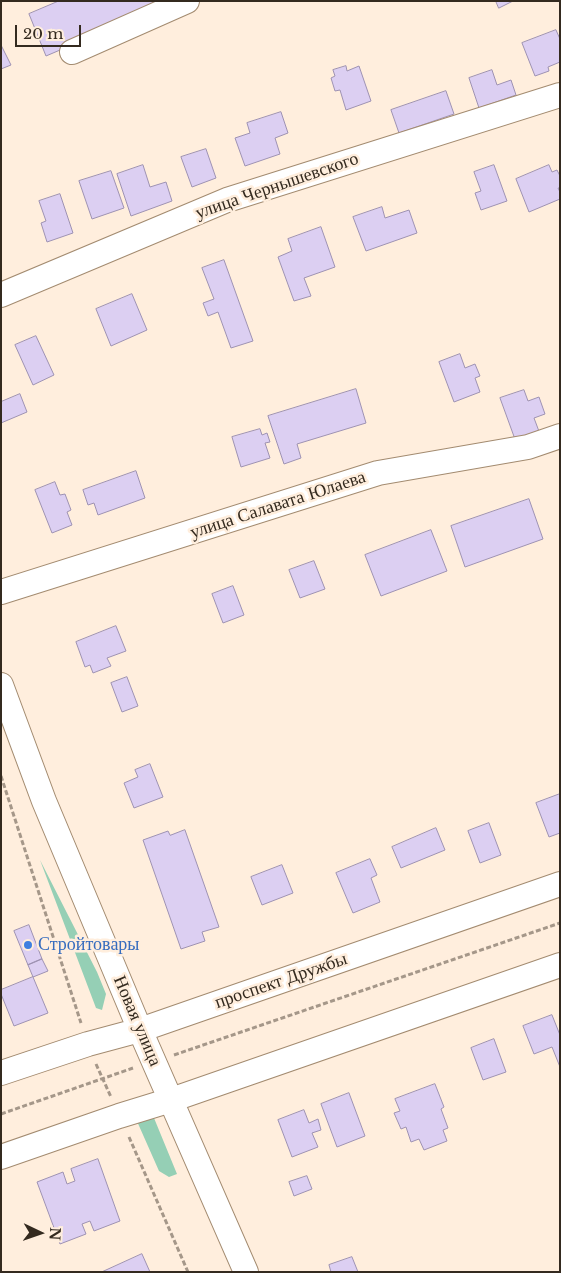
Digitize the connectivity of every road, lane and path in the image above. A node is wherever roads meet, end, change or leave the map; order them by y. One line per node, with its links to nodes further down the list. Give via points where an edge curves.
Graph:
1 (187, 1): 2 (street)
2 (72, 52)
3 (560, 95): 4 (street, улица Чернышевского, via 227,200)
4 (1, 295)
5 (560, 436): 6 (street, улица Салавата Юлаева, via 528,447 378,473)
6 (1, 592)
7 (1, 684): 12 (street, Новая улица, via 44,801)
8 (1, 776): 13 (path)
9 (560, 884): 12 (street, проспект Дружбы)
10 (560, 923): 14 (path)
11 (560, 965): 17 (street)
12 (140, 1030): 13 (street, проспект Дружбы); 14 (street, Новая улица)
13 (88, 1044): 15 (street, проспект Дружбы); 16 (path)
14 (154, 1062): 16 (path); 17 (street, Новая улица)
15 (1, 1073)
16 (103, 1078): 18 (path); 19 (path)
17 (171, 1100): 19 (street); 22 (street, Новая улица)
18 (1, 1114)
19 (119, 1116): 20 (street); 21 (path)
20 (1, 1158)
21 (188, 1272)
22 (246, 1272)

